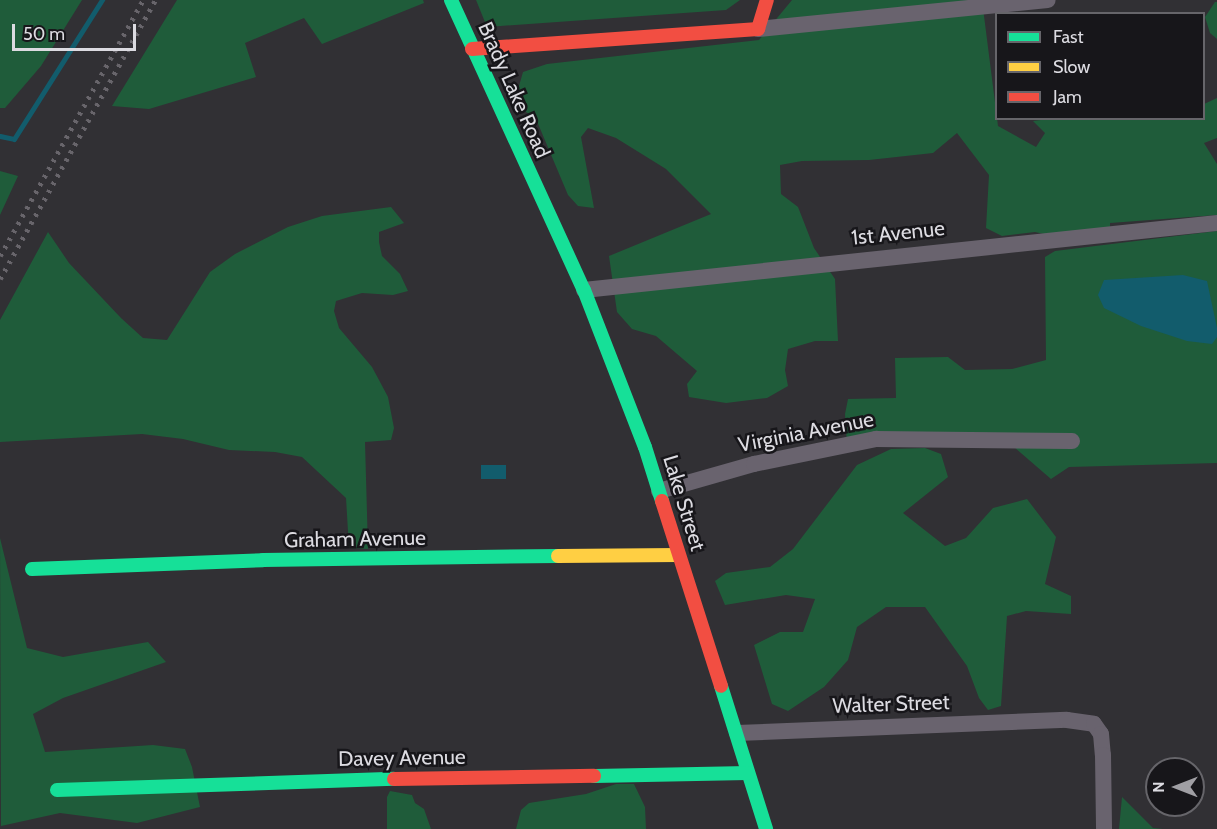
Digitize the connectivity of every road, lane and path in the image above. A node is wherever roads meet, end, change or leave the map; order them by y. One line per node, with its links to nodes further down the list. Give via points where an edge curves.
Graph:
1 (451, 0): 5 (street, Brady Lake Road)
2 (767, 0): 4 (street)
3 (1048, 0): 4 (street)
4 (758, 29): 5 (street)
5 (472, 49): 6 (street, Brady Lake Road)
6 (539, 198): 8 (street, Lake Street)
7 (1217, 223): 8 (street, 1st Avenue)
8 (584, 290): 10 (street, Lake Street)
9 (1072, 441): 10 (street, Virginia Avenue, via 876,439 754,464)
10 (659, 491): 11 (street, Lake Street)
11 (678, 555): 12 (street, Graham Avenue, via 263,560); 13 (street, Lake Street)
12 (32, 569)
13 (737, 733): 14 (street, Lake Street); 17 (street, Walter Street, via 1086,722 1098,728 1103,755)
14 (748, 774): 15 (street, Davey Avenue, via 351,780); 16 (street, Lake Street)
15 (57, 790)
16 (766, 829)
17 (1104, 829)

